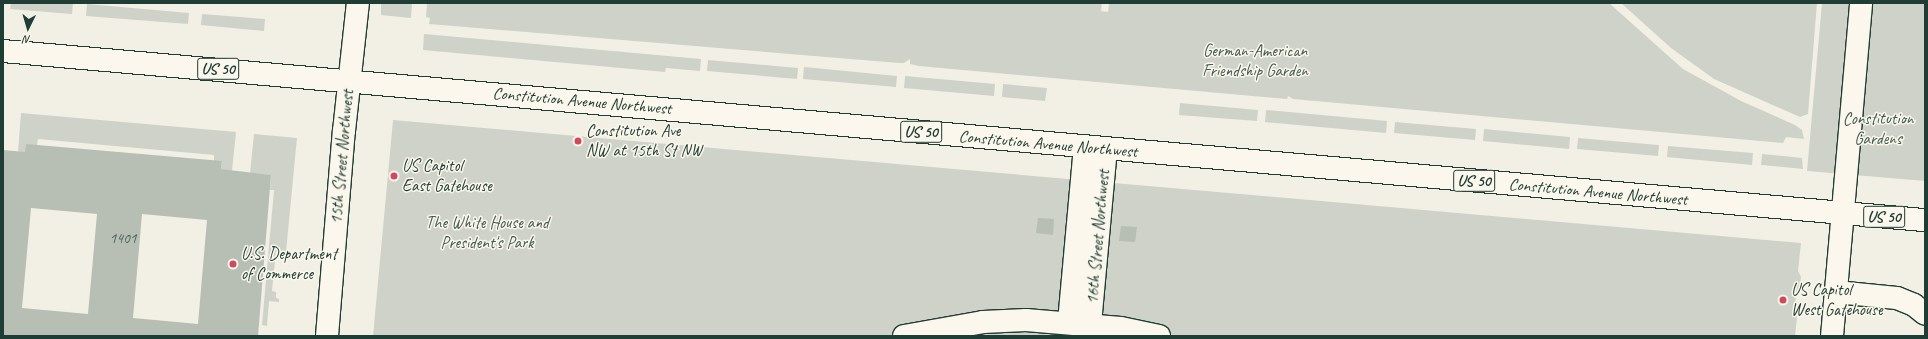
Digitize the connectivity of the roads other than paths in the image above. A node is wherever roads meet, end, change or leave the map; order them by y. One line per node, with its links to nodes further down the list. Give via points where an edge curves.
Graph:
1 (358, 3): 4 (main road, 15th Street Northwest)
2 (1861, 3): 6 (main road)
3 (3, 51): 4 (main road, Constitution Avenue Northwest / US 50)
4 (349, 81): 5 (main road, Constitution Avenue Northwest / US 50); 11 (main road, 15th Street Northwest)
5 (1096, 148): 6 (main road, Constitution Avenue Northwest / US 50); 10 (main road, 16th Street Northwest)
6 (1843, 213): 7 (main road, Constitution Avenue Northwest / US 50); 8 (main road)
7 (1925, 220)
8 (1836, 292): 9 (main road, via 1897,298); 14 (main road)
9 (1925, 314)
10 (1080, 323): 12 (main road, via 1026,320 983,322); 13 (main road)
11 (327, 336)
12 (904, 336)
13 (1159, 336)
14 (1832, 336)

